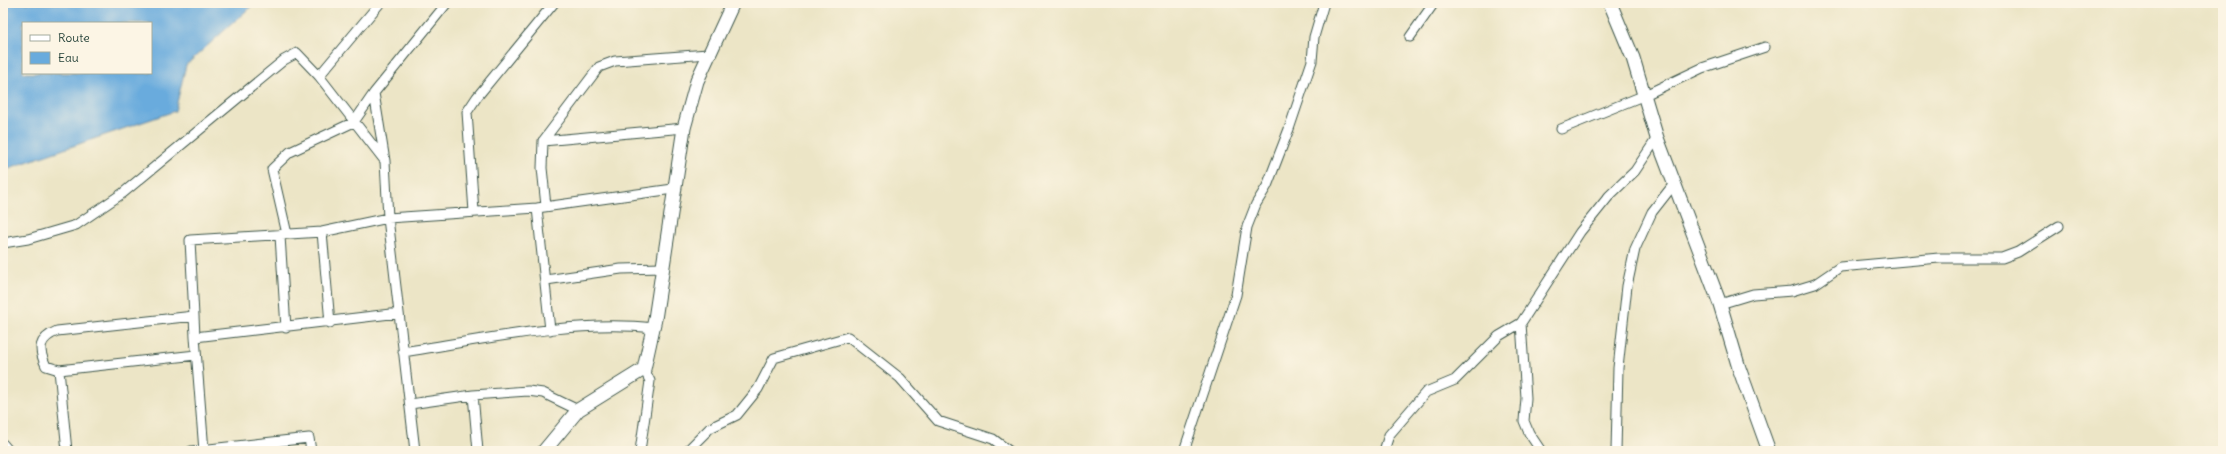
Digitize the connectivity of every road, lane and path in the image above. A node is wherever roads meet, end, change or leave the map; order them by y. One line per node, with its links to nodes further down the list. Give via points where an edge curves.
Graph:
1 (380, 3): 11 (street)
2 (447, 3): 12 (street)
3 (554, 3): 24 (street, via 467,112)
4 (733, 3): 10 (street)
5 (1324, 3): 60 (street, via 1314,37 1312,61 1289,129 1267,186 1247,227 1236,295)
6 (1434, 3): 8 (street)
7 (1610, 3): 13 (street, via 1633,58)
8 (1410, 37)
9 (1765, 47): 13 (street, via 1702,68)
10 (708, 54): 15 (street, via 697,81); 18 (street, via 615,61 599,66)
11 (319, 76): 14 (street); 29 (street, via 297,53 284,60 123,193 76,225 28,239)
12 (374, 93): 14 (street); 19 (street)
13 (1644, 95): 16 (street); 17 (street)
14 (354, 122): 19 (street); 28 (street, via 290,152 272,169)
15 (684, 128): 18 (street); 21 (street)
16 (1561, 129)
17 (1657, 138): 20 (street); 36 (street, via 1635,171 1609,196 1580,232)
18 (543, 141): 22 (street, via 542,168)
19 (385, 161): 25 (street)
20 (1674, 184): 32 (street); 63 (street, via 1652,212 1635,249 1626,286 1618,368)
21 (673, 189): 22 (street); 30 (street)
22 (546, 206): 23 (street)
23 (537, 208): 24 (street); 31 (street)
24 (474, 212): 25 (street)
25 (388, 218): 27 (street); 33 (street)
26 (2059, 226): 32 (street, via 2018,252 2002,258 1939,258 1840,267 1815,284 1792,291 1753,294)
27 (322, 232): 28 (street); 35 (street)
28 (283, 235): 34 (street, via 190,240); 37 (street)
29 (3, 243)
30 (662, 268): 31 (street, via 621,269); 38 (street)
31 (546, 280): 39 (street)
32 (1720, 304): 64 (street, via 1739,368)
33 (399, 313): 35 (street); 41 (street)
34 (194, 316): 40 (street); 44 (street, via 57,331 48,335 42,343 41,354 46,366)
35 (330, 322): 37 (street)
36 (1521, 323): 61 (street, via 1499,336 1455,380 1426,392 1388,435); 62 (street, via 1526,398 1524,421 1528,433)
37 (286, 328): 40 (street)
38 (653, 328): 39 (street, via 628,325); 43 (street)
39 (550, 330): 41 (street)
40 (195, 337): 42 (street)
41 (403, 352): 46 (street)
42 (196, 356): 44 (street); 49 (street)
43 (644, 369): 47 (street); 57 (street, via 650,381)
44 (59, 370): 51 (street)
45 (473, 395): 46 (street); 47 (street, via 528,391 543,393); 55 (street)
46 (410, 404): 54 (street)
47 (578, 410): 56 (street)
48 (3, 444): 50 (street)
49 (204, 450): 52 (street); 53 (street, via 309,438)
50 (9, 451)
51 (67, 451)
52 (191, 451)
53 (311, 451)
54 (415, 451)
55 (478, 451)
56 (544, 451)
57 (640, 451)
58 (687, 451): 59 (street, via 710,428 737,415 758,389 774,358 848,337 900,378 938,420 993,439)
59 (1009, 451)
60 (1184, 451)
61 (1384, 451)
62 (1541, 451)
63 (1616, 451)
64 (1769, 451)

